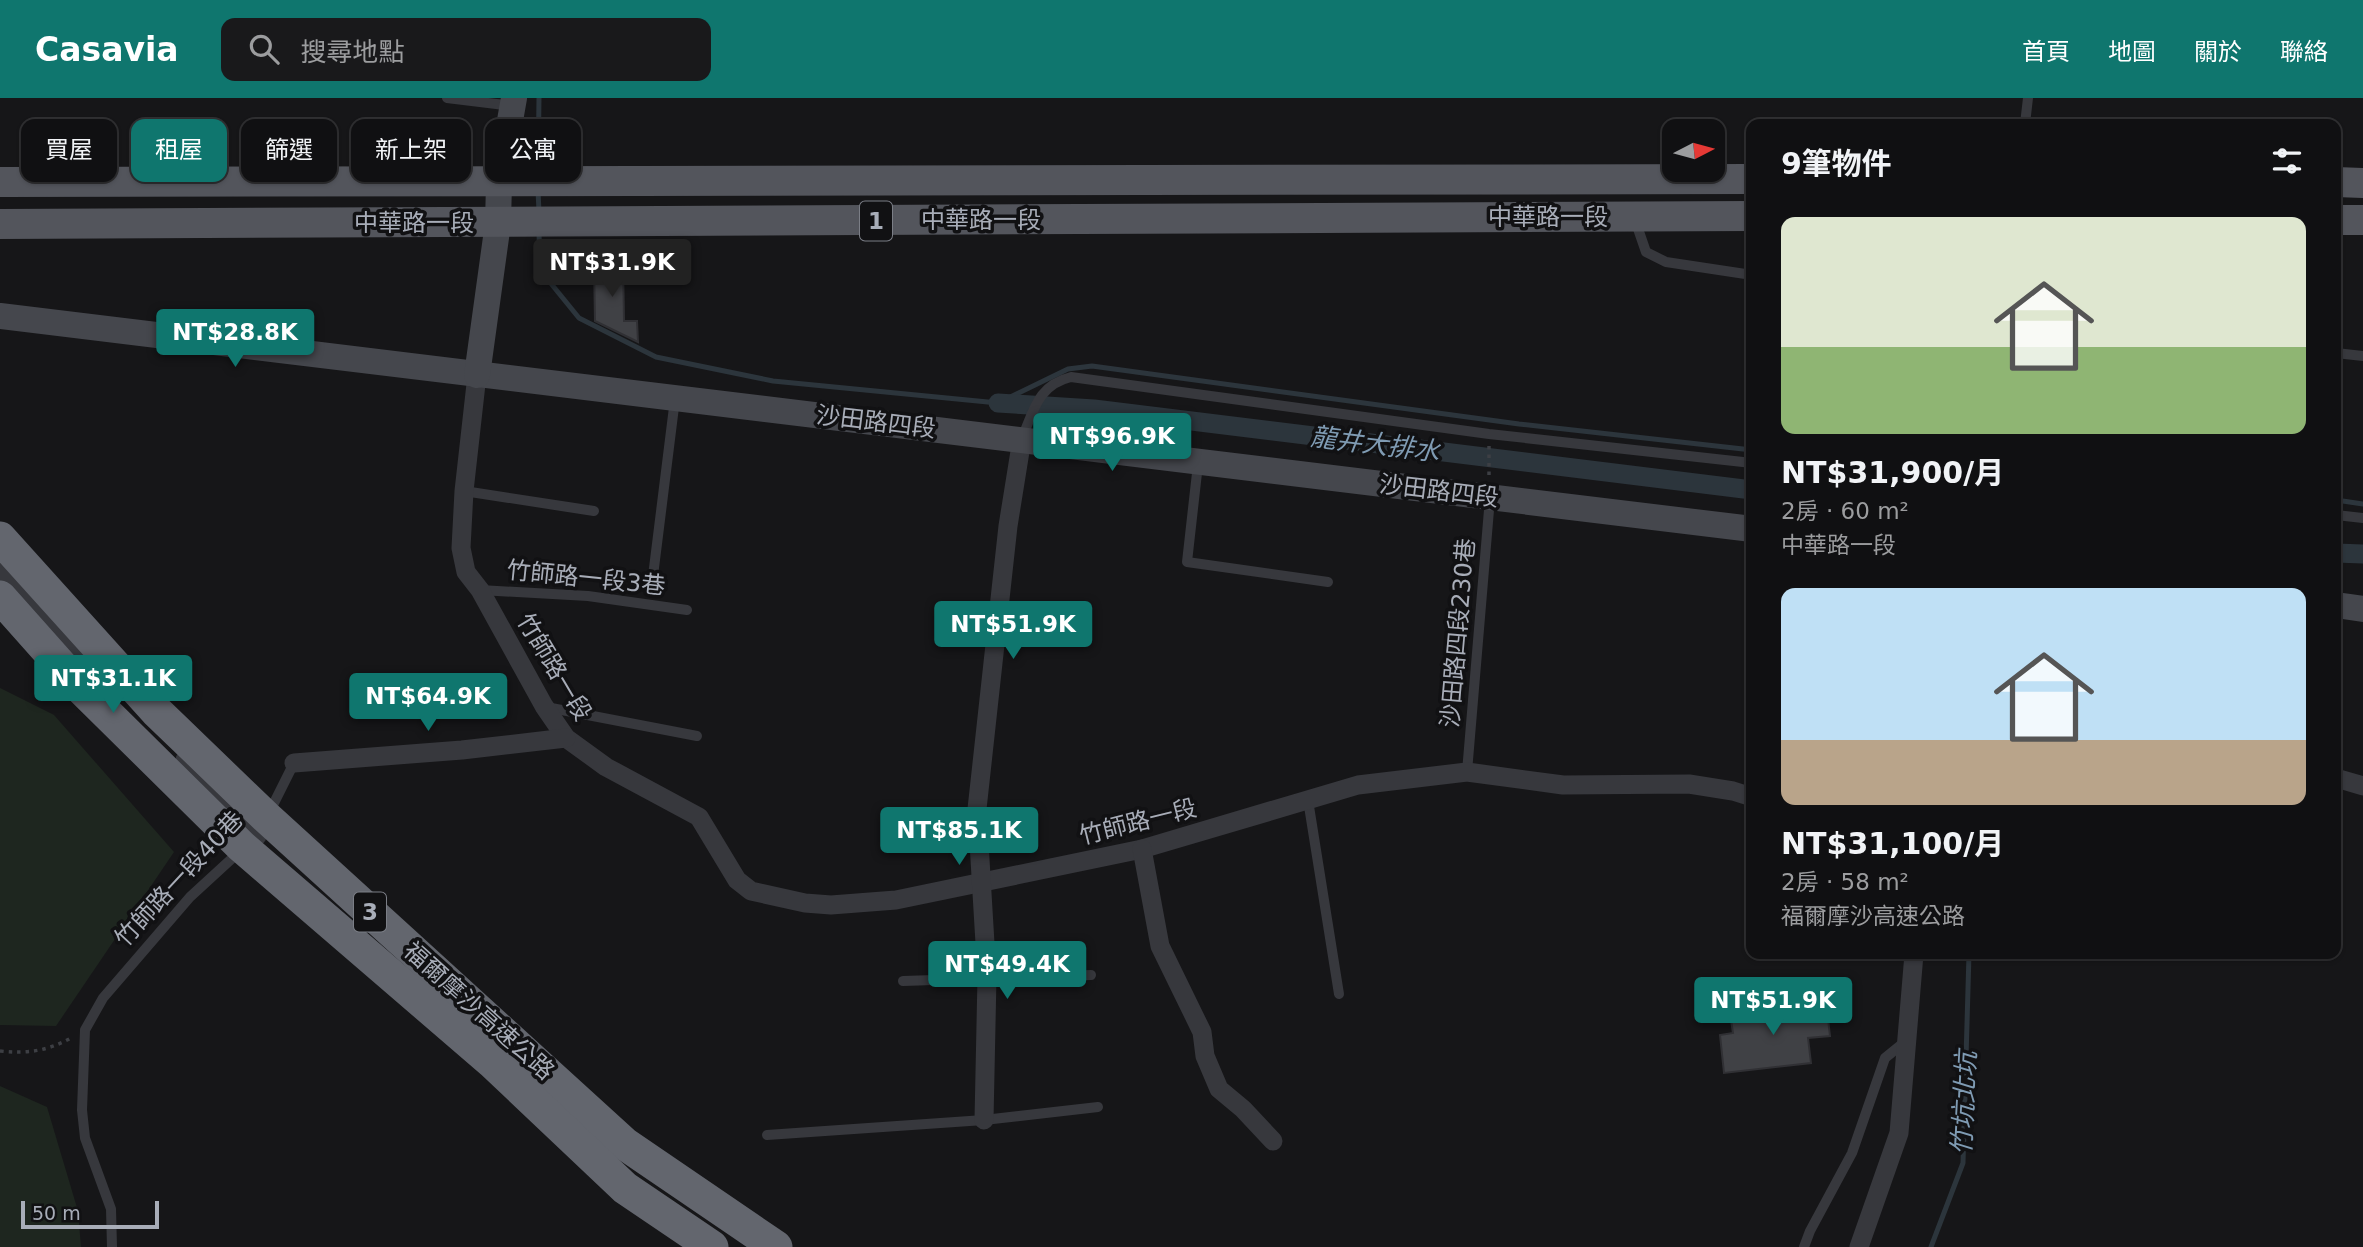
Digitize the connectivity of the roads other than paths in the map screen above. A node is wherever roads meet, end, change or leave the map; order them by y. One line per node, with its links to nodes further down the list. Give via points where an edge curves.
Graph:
1 (447, 98): 3 (lane)
2 (2028, 98): 4 (lane)
3 (514, 102): 8 (street)
4 (2026, 119)
5 (1746, 180): 8 (main road, 中華路一段 / 1)
6 (0, 182): 8 (main road, 中華路一段 / 1)
7 (2341, 182): 9 (main road)
8 (499, 183): 14 (street)
9 (2363, 183)
10 (1634, 216): 11 (main road, 中華路一段 / 1); 14 (main road, 中華路一段 / 1); 16 (lane, via 1646,252 1666,262)
11 (1746, 216)
12 (2341, 220): 13 (main road)
13 (2363, 220)
14 (498, 223): 15 (main road, 中華路一段 / 1); 20 (street)
15 (0, 224)
16 (1746, 274)
17 (0, 316): 20 (street, 沙田路四段)
18 (2341, 354): 19 (lane)
19 (2363, 356)
20 (477, 375): 21 (street, 沙田路四段); 26 (street, 竹師路一段)
21 (675, 399): 22 (street, 沙田路四段); 35 (lane)
22 (1022, 439): 23 (street, 沙田路四段); 24 (lane, via 1046,388 1071,377); 51 (street, via 977,809)
23 (1198, 460): 25 (street, 沙田路四段); 33 (lane, via 1187,562)
24 (1746, 462)
25 (1490, 490): 30 (street, 沙田路四段); 44 (lane, 沙田路四段230巷)
26 (464, 491): 27 (lane); 34 (street, 竹師路一段, via 461,548 466,572)
27 (594, 512)
28 (2341, 516): 29 (lane)
29 (2363, 518)
30 (1746, 528)
31 (0, 538): 64 (highway, 福爾摩沙高速公路 / 3, bridge, via 156,711 287,836 625,1144)
32 (0, 567): 49 (street)
33 (1328, 582)
34 (480, 590): 39 (lane, 竹師路一段3巷, via 589,596); 40 (street, 竹師路一段)
35 (651, 592)
36 (0, 597): 63 (highway, 福爾摩沙高速公路 / 3, bridge, via 81,688 241,846 493,1063 625,1188)
37 (2341, 606): 38 (street)
38 (2363, 609)
39 (687, 610)
40 (544, 706): 41 (lane); 42 (street, 竹師路一段)
41 (697, 736)
42 (566, 738): 43 (street, 竹師路一段40巷); 51 (street, 竹師路一段, via 606,767 699,817 737,880 751,891 831,905 896,900)
43 (294, 763): 49 (lane, 竹師路一段40巷)
44 (1468, 772): 47 (street, 竹師路一段, via 1563,785 1689,784); 48 (street, 竹師路一段, via 1358,785)
45 (2341, 779): 46 (street)
46 (2363, 786)
47 (1746, 795)
48 (1308, 800): 50 (street, 竹師路一段); 56 (lane)
49 (257, 836): 62 (lane, 竹師路一段40巷, via 190,897 103,998 85,1030 85,1138 111,1209)
50 (1142, 849): 51 (street, 竹師路一段); 61 (street, via 1160,946 1202,1032 1205,1056 1219,1089)
51 (983, 883): 54 (street)
52 (1914, 959): 57 (street)
53 (1091, 975): 54 (lane)
54 (987, 977): 55 (lane); 59 (street)
55 (903, 981)
56 (1339, 993)
57 (1906, 1041): 65 (lane, via 1885,1058 1852,1153); 66 (street, via 1899,1133)
58 (1098, 1107): 59 (lane)
59 (984, 1120): 60 (lane)
60 (767, 1135)
61 (1273, 1141)
62 (112, 1247)
63 (712, 1247)
64 (776, 1247)
65 (1804, 1247)
66 (1859, 1247)

